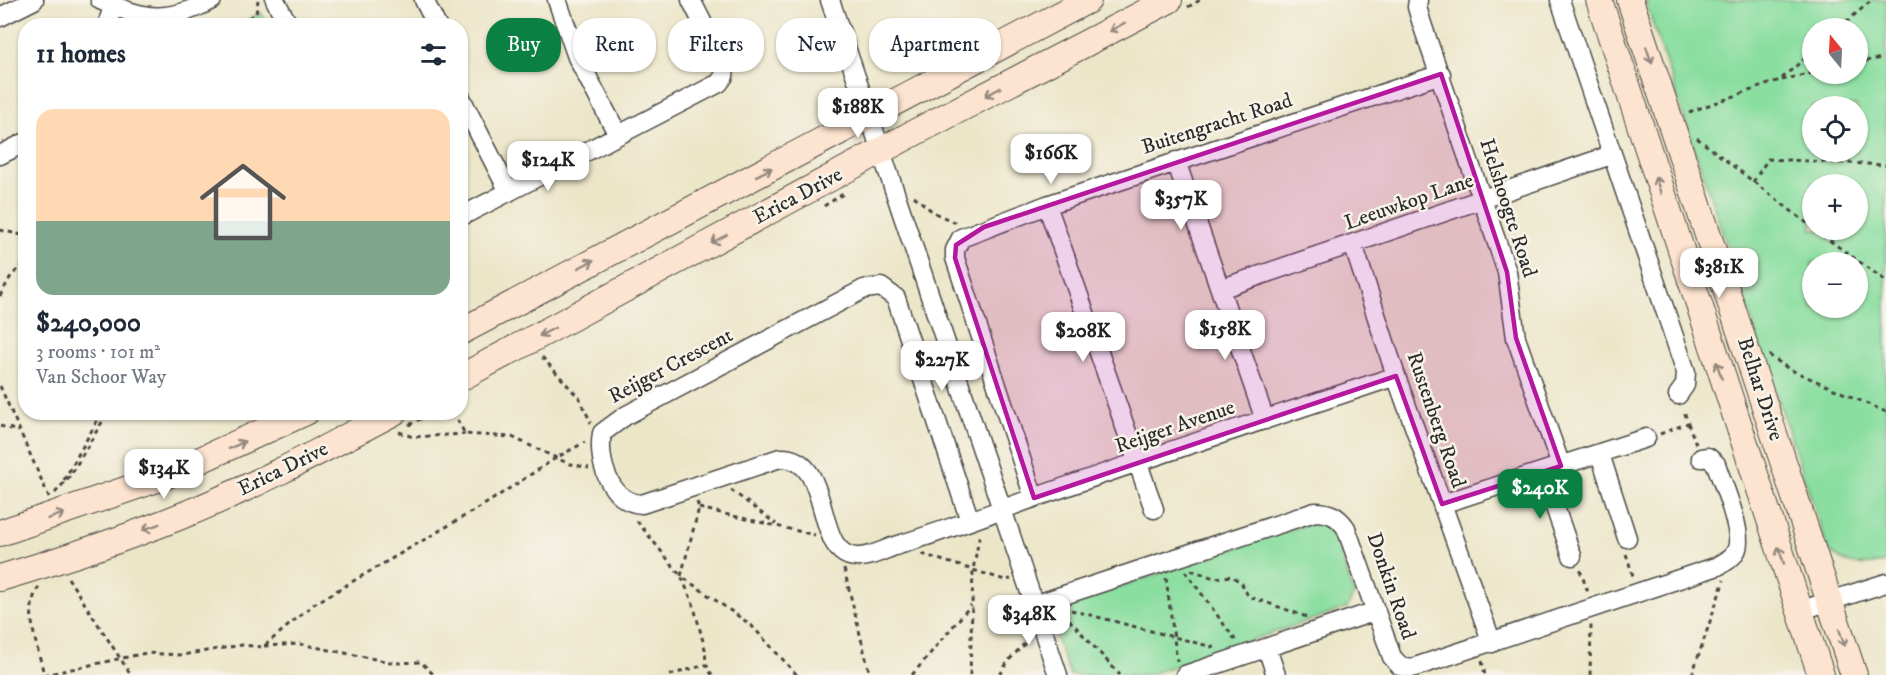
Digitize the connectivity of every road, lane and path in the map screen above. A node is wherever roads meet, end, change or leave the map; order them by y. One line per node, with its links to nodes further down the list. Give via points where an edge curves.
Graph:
1 (34, 0): 17 (street)
2 (212, 0): 16 (street, via 185,14 168,17 147,16)
3 (258, 0): 18 (path, via 256,14)
4 (275, 0): 19 (street)
5 (424, 0): 20 (street)
6 (557, 0): 31 (street, via 577,57)
7 (691, 0): 31 (street, via 723,63 722,80)
8 (830, 0): 29 (street)
9 (1088, 0): 29 (main road, Erica Drive)
10 (1169, 0): 33 (main road, Erica Drive, one-way to 33)
11 (1418, 0): 25 (street, Helshoogte Road, via 1417,7)
12 (1560, 0): 35 (street)
13 (1599, 0): 114 (main road, Belhar Drive, one-way to 13)
14 (1630, 0): 30 (main road, Belhar Drive, one-way to 30)
15 (1872, 0): 21 (path)
16 (106, 3)
17 (0, 17)
18 (248, 18)
19 (285, 18)
20 (433, 18)
21 (1851, 18)
22 (1886, 57): 24 (path)
23 (1802, 61): 27 (path)
24 (1868, 61)
25 (1441, 74): 36 (street, Buitengracht Road); 41 (street, Helshoogte Road)
26 (1802, 75): 27 (path)
27 (1780, 80): 30 (path)
28 (468, 112): 40 (street)
29 (869, 117): 33 (street); 54 (main road, Erica Drive, one-way to 29)
30 (1671, 118): 38 (path); 55 (main road, Belhar Drive)
31 (618, 135): 40 (street)
32 (18, 146): 34 (street)
33 (881, 151): 57 (main road, Erica Drive, one-way to 57); 88 (street)
34 (0, 155)
35 (1611, 155): 41 (street, Leeuwkop Lane); 60 (street, via 1686,372 1685,385)
36 (1176, 162): 42 (street, Buitengracht Road); 52 (street)
37 (1886, 165): 38 (path, via 1768,159)
38 (1753, 182): 44 (path)
39 (909, 190): 46 (path, via 933,212)
40 (509, 192): 43 (street)
41 (1482, 200): 49 (street, Leeuwkop Lane); 79 (street, Helshoogte Road, via 1507,272 1516,338)
42 (1047, 205): 46 (street, Buitengracht Road); 77 (street)
43 (468, 213)
44 (1802, 219)
45 (0, 230): 47 (path)
46 (973, 232): 83 (street, Buitengracht Road, via 956,245 955,258)
47 (18, 234)
48 (1830, 240): 51 (path)
49 (1353, 244): 52 (street, Leeuwkop Lane); 58 (street, Rustenberg Road)
50 (18, 269): 53 (path)
51 (1886, 281)
52 (1220, 289): 65 (street)
53 (0, 296)
54 (468, 328)
55 (1743, 338): 61 (path, via 1789,369); 110 (main road, Belhar Drive)
56 (541, 355): 71 (path, via 580,399 592,424)
57 (468, 374)
58 (1396, 376): 65 (street, Reijger Avenue); 86 (street, Rustenberg Road)
59 (0, 386): 70 (path)
60 (1678, 395): 68 (path)
61 (1886, 412)
62 (103, 420): 66 (path, via 64,482)
63 (288, 420): 92 (main road, Erica Drive, one-way to 63, via 163,477)
64 (457, 420): 72 (path)
65 (1265, 420): 77 (street, Reijger Avenue)
66 (96, 422)
67 (396, 422): 72 (path, via 412,437); 105 (main road, Erica Drive, one-way to 105, via 182,516)
68 (1688, 423): 73 (path); 76 (path)
69 (0, 426): 70 (path)
70 (19, 431): 84 (path)
71 (602, 433): 75 (path); 78 (street, Reijger Crescent, via 600,444); 90 (street, Reijger Crescent, via 625,416 854,295 870,287 881,287 896,298)
72 (465, 434): 75 (path, via 512,437)
73 (1646, 438): 74 (street)
74 (1600, 454): 79 (street); 94 (street)
75 (556, 458): 78 (path, via 595,470); 119 (path, via 314,604)
76 (1701, 458): 98 (street, via 1708,457 1716,464 1738,534 1738,547)
77 (1138, 463): 83 (street, Reijger Avenue); 89 (street)
78 (605, 465): 85 (street, Reijger Crescent, via 613,488)
79 (1561, 466): 80 (street)
80 (1543, 473): 86 (street); 97 (street)
81 (723, 477): 82 (street); 91 (path, via 726,487); 93 (street, via 780,459 800,463 810,474)
82 (692, 487): 85 (street, via 642,504); 87 (path)
83 (1034, 498): 88 (street, Reijger Avenue)
84 (50, 499)
85 (630, 504): 103 (path, via 632,514)
86 (1442, 504): 118 (street, Rustenberg Road)
87 (699, 508): 91 (path); 103 (path)
88 (1002, 509): 90 (street, Reijger Avenue); 102 (street)
89 (1154, 509)
90 (974, 520): 95 (street); 100 (path, via 980,530)
91 (777, 525): 93 (path, via 819,536)
92 (0, 533)
93 (831, 533): 96 (street)
94 (1627, 538): 109 (path, via 1624,545)
95 (913, 541): 96 (street, via 865,556 853,557); 100 (path, via 912,551)
96 (842, 552): 130 (path, via 847,589)
97 (1572, 556)
98 (1732, 558): 109 (street, Donkin Road); 137 (path)
99 (1164, 561): 112 (street, Donkin Road); 113 (street, Donkin Road, via 1315,512 1328,513 1346,528); 117 (path)
100 (973, 570): 102 (path, via 1005,580); 111 (path)
101 (66, 571): 104 (path)
102 (1024, 575): 112 (street)
103 (681, 576): 122 (path, via 705,649); 129 (path, via 751,625)
104 (68, 577): 106 (path); 125 (path)
105 (0, 578)
106 (57, 581)
107 (1886, 583): 110 (street)
108 (47, 584): 124 (path, via 37,588 31,613)
109 (1639, 593): 118 (street, Donkin Road)
110 (1830, 600): 114 (street); 139 (main road, Belhar Drive, one-way to 139)
111 (972, 604): 131 (path); 132 (path)
112 (1034, 605): 116 (street)
113 (1376, 611): 115 (street); 118 (street, Donkin Road, via 1392,657 1404,668)
114 (1799, 611): 138 (main road, Belhar Drive)
115 (1318, 631): 120 (street); 121 (path, via 1315,621 1248,596 1232,576 1214,578 1181,566 1238,644)
116 (1043, 632): 133 (path, via 1030,638); 134 (street)
117 (1174, 637): 121 (path); 123 (path); 135 (path, via 1066,608 1061,611)
118 (1492, 643)
119 (262, 646): 124 (path, via 242,645 182,655 146,653); 126 (path, via 300,644 395,663 421,662)
120 (1267, 648): 121 (street); 136 (street)
121 (1229, 655): 123 (street)
122 (706, 664): 127 (path); 128 (path)
123 (1182, 670)
124 (44, 675)
125 (131, 675)
126 (434, 675)
127 (670, 675)
128 (712, 675)
129 (797, 675)
130 (870, 675)
131 (912, 675)
132 (970, 675)
133 (1000, 675)
134 (1058, 675)
135 (1120, 675)
136 (1276, 675)
137 (1692, 675)
138 (1821, 675)
139 (1854, 675)

